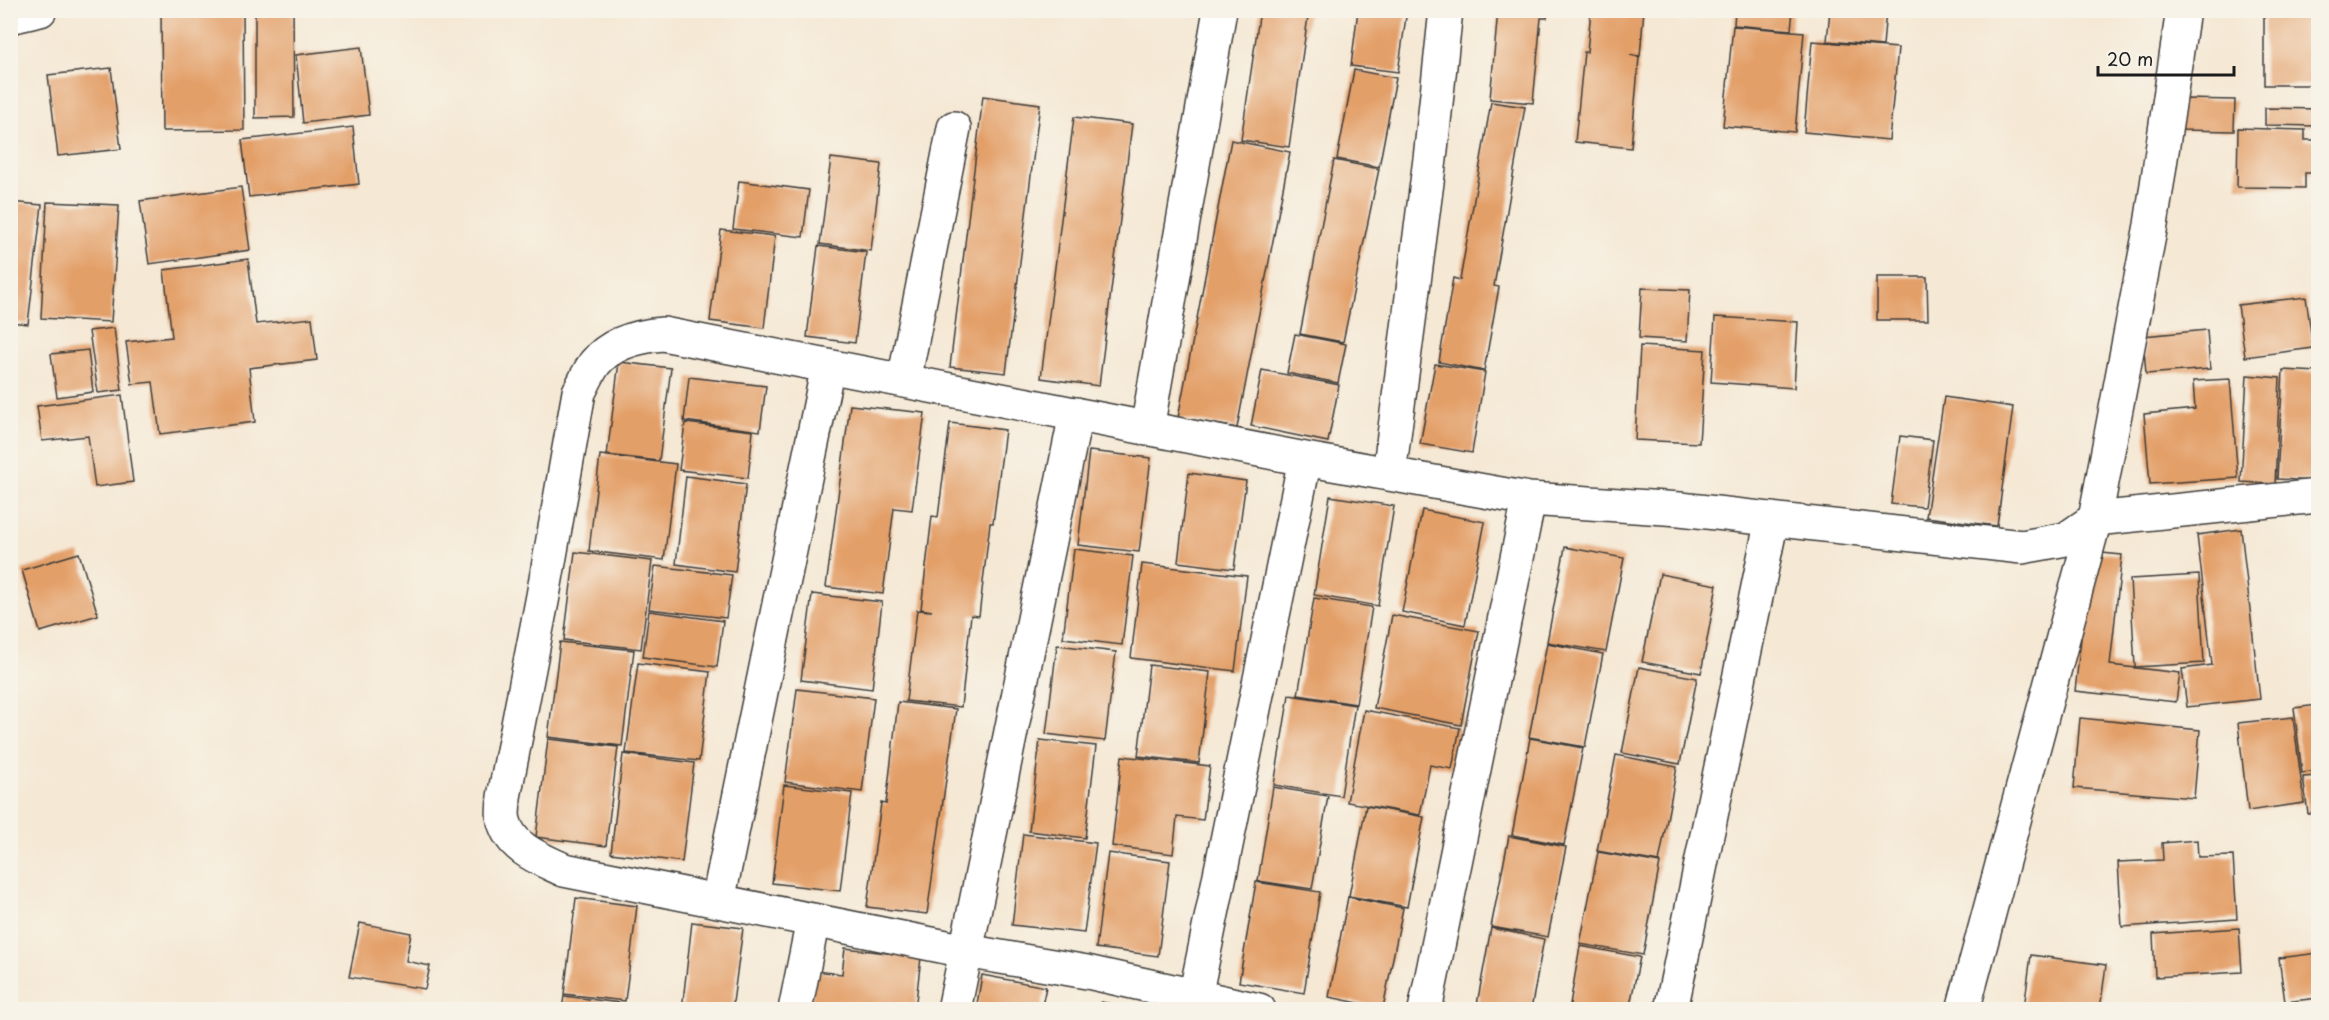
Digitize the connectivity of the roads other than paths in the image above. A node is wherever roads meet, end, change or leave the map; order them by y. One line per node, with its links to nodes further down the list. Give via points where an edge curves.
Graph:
1 (40, 10): 5 (street)
2 (1220, 10): 10 (street)
3 (1446, 10): 12 (street)
4 (2183, 10): 16 (street, via 2151,225)
5 (10, 17)
6 (954, 128): 8 (street)
7 (828, 366): 8 (street); 17 (street); 17 (street, via 663,334 647,335 617,345 596,362 579,392 504,797 504,820 513,841 564,870)
8 (904, 381): 9 (street)
9 (1076, 414): 10 (street); 19 (street)
10 (1147, 429): 11 (street)
11 (1305, 459): 12 (street); 20 (street)
12 (1389, 474): 14 (street)
13 (2319, 496): 16 (street)
14 (1529, 499): 15 (street); 24 (street)
15 (1772, 519): 16 (street, via 2022,547 2066,540); 25 (street)
16 (2095, 519): 26 (street)
17 (718, 901): 18 (street)
18 (813, 920): 19 (street); 21 (street)
19 (966, 951): 20 (street, via 1087,972); 22 (street)
20 (1195, 997): 23 (street)
21 (795, 1010)
22 (954, 1010)
23 (1258, 1010)
24 (1425, 1010)
25 (1671, 1010)
26 (1963, 1010)

